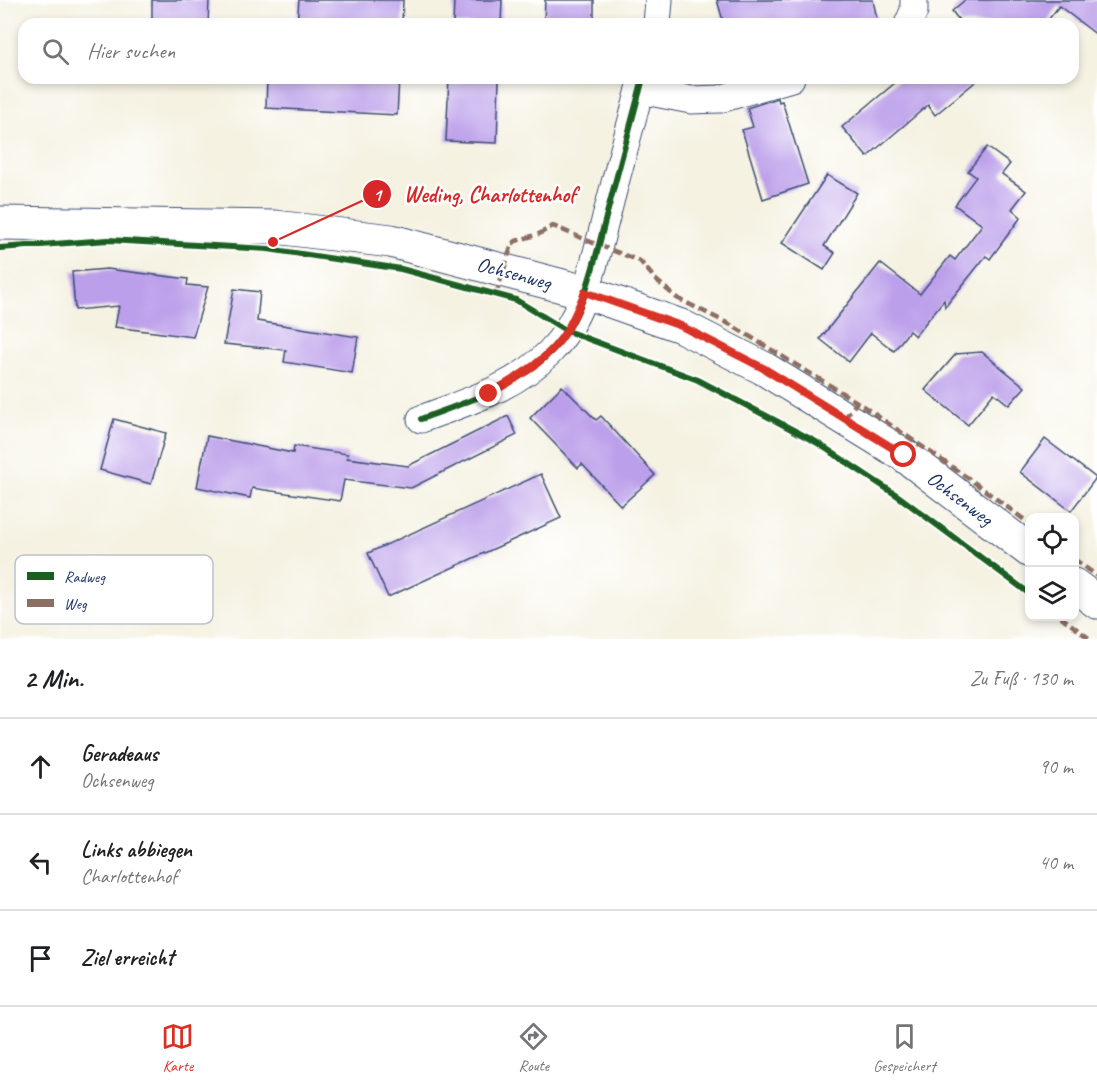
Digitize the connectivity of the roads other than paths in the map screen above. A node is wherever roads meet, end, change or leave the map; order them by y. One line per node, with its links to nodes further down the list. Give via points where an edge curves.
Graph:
1 (660, 0): 3 (street)
2 (914, 0): 4 (street)
3 (658, 18)
4 (911, 18)
5 (641, 84): 6 (street, via 690,100 720,99); 8 (street)
6 (771, 84)
7 (0, 223): 8 (main road, Ochsenweg, via 283,228 391,242)
8 (585, 292): 9 (street, via 567,331 525,373 489,394); 10 (main road, Ochsenweg, via 681,326 763,368 904,455)
9 (421, 419)
10 (1025, 548)
11 (1079, 589): 12 (main road)
12 (1097, 602)

